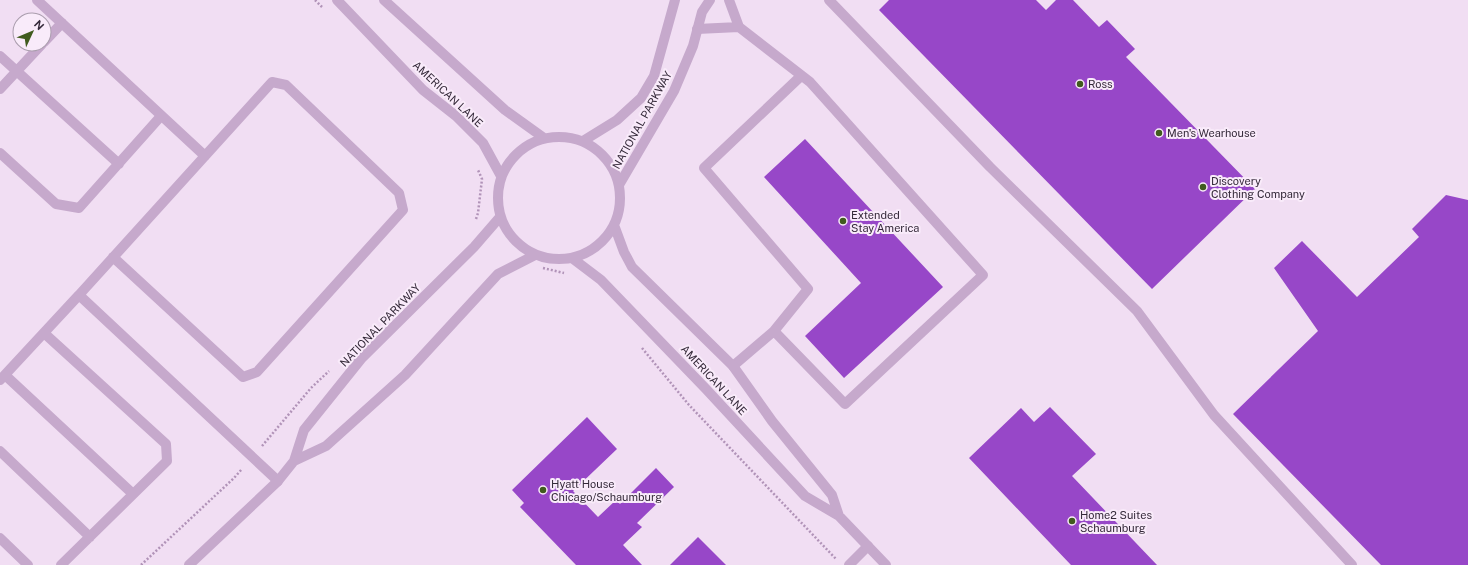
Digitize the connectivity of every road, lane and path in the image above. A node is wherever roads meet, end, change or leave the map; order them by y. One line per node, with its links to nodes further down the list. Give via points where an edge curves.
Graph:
1 (37, 0): 10 (street)
2 (315, 0): 9 (path)
3 (337, 0): 26 (street, AMERICAN LANE, via 423,90 456,116 483,143)
4 (384, 0): 20 (street, via 505,110)
5 (675, 0): 21 (street, NATIONAL PARKWAY, via 654,76 641,98 617,120)
6 (710, 0): 12 (street, NATIONAL PARKWAY, via 702,12)
7 (729, 0): 11 (street)
8 (829, 0): 59 (street, via 990,167 1137,311 1214,415)
9 (326, 11)
10 (62, 23): 13 (street); 19 (street)
11 (739, 27): 12 (street); 17 (street)
12 (697, 29): 27 (street, NATIONAL PARKWAY, via 693,46 674,91)
13 (52, 34)
14 (35, 52): 16 (street)
15 (0, 56): 16 (street)
16 (17, 72): 18 (street); 24 (street)
17 (801, 76): 37 (street, via 704,168 808,289); 37 (street, via 815,88 983,275 845,404)
18 (0, 90)
19 (161, 116): 23 (street); 24 (street)
20 (544, 138): 21 (street, via 563,137); 26 (street, via 526,146 511,159)
21 (583, 141): 27 (street, via 608,162)
22 (0, 153): 24 (street, via 56,204 79,208)
23 (205, 156): 32 (street); 32 (street, via 272,82 286,85 399,193 403,210 257,372 243,377)
24 (118, 164)
25 (475, 165): 29 (path, via 482,179)
26 (501, 176): 28 (street, via 497,196)
27 (619, 185): 30 (street, via 620,205)
28 (500, 217): 31 (street, via 510,236 525,250); 45 (street, NATIONAL PARKWAY, via 474,247 361,359 304,430)
29 (475, 220)
30 (614, 225): 33 (street, via 602,242 585,254); 41 (street, AMERICAN LANE, via 632,267)
31 (535, 255): 33 (street, via 565,260); 45 (street, NATIONAL PARKWAY, via 498,274 405,375 326,446)
32 (113, 257): 36 (street)
33 (572, 258): 48 (street, AMERICAN LANE, via 612,291 805,496)
34 (541, 267): 35 (path)
35 (569, 275)
36 (79, 295): 38 (street); 44 (street)
37 (774, 331): 41 (street)
38 (44, 333): 42 (street); 47 (street, via 166,444 167,461)
39 (640, 346): 52 (path, via 689,405)
40 (334, 366): 44 (path, via 311,388)
41 (733, 366): 48 (street, AMERICAN LANE, via 772,421 832,494)
42 (2, 378): 47 (street)
43 (0, 451): 49 (street)
44 (252, 457): 46 (street); 55 (path, via 234,478)
45 (294, 461): 46 (street, NATIONAL PARKWAY)
46 (278, 480): 56 (street, NATIONAL PARKWAY)
47 (133, 494): 49 (street)
48 (839, 516): 51 (street, AMERICAN LANE)
49 (90, 537): 54 (street)
50 (0, 538): 53 (street)
51 (868, 546): 57 (street); 58 (street, AMERICAN LANE)
52 (836, 559)
53 (28, 565)
54 (61, 565)
55 (140, 565)
56 (189, 565)
57 (849, 565)
58 (886, 565)
59 (1352, 565)

